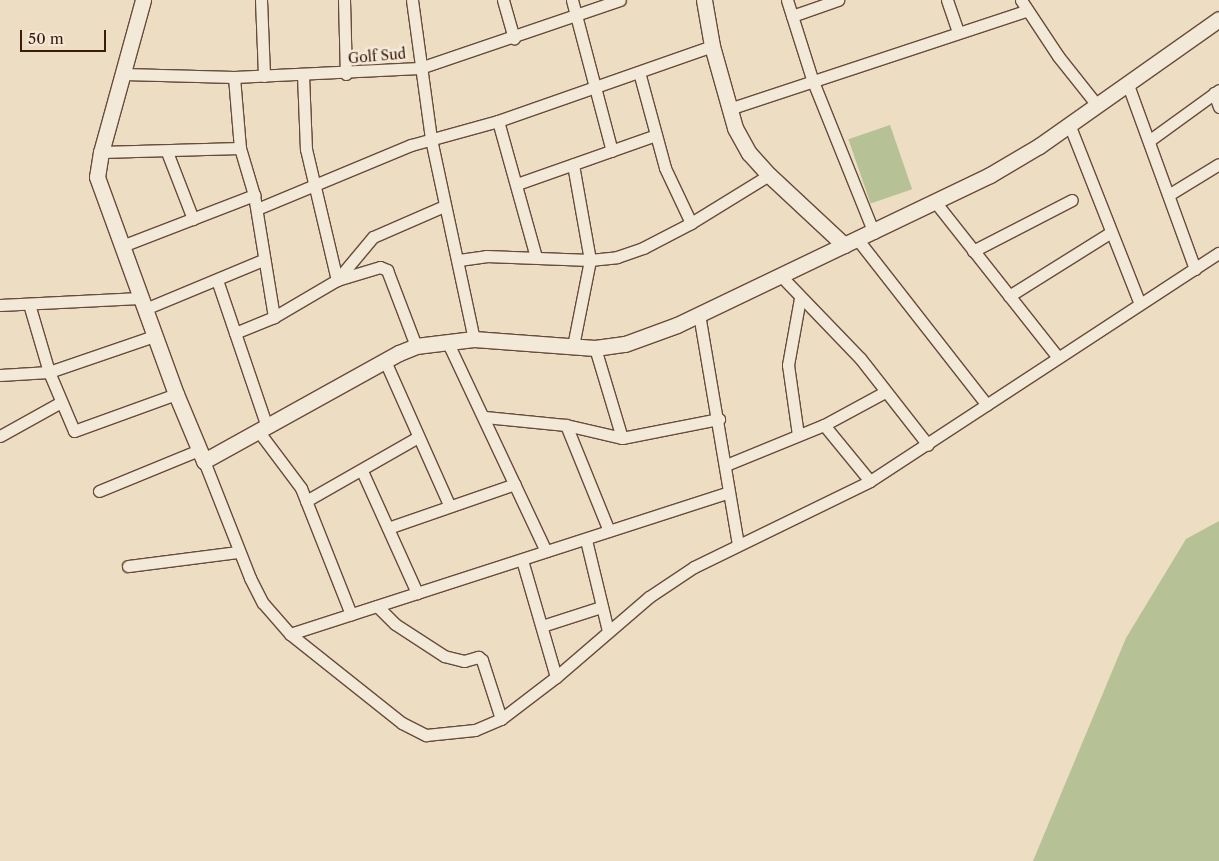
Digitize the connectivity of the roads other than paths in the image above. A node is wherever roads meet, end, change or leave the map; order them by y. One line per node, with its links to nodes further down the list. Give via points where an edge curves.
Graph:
1 (143, 0): 21 (street)
2 (261, 0): 24 (street)
3 (344, 0): 22 (street)
4 (412, 0): 19 (street)
5 (503, 0): 17 (street)
6 (572, 0): 13 (street)
7 (620, 0): 13 (street, Golf Sud)
8 (704, 0): 18 (street)
9 (787, 0): 14 (street)
10 (838, 0): 14 (street)
11 (947, 0): 16 (street)
12 (1023, 5): 16 (street); 30 (street)
13 (576, 15): 17 (street, Golf Sud); 28 (street)
14 (792, 16): 26 (street)
15 (1219, 19): 27 (street)
16 (958, 32): 26 (street)
17 (514, 38): 19 (street, Golf Sud)
18 (712, 46): 20 (street); 32 (street)
19 (420, 68): 22 (street, Golf Sud); 36 (street)
20 (639, 72): 28 (street); 35 (street)
21 (124, 74): 25 (street, Golf Sud); 40 (street)
22 (346, 74): 23 (street, Golf Sud)
23 (303, 75): 24 (street, Golf Sud); 45 (street, via 306,148)
24 (264, 76): 25 (street, Golf Sud)
25 (234, 77): 38 (street)
26 (812, 79): 32 (street); 55 (street)
27 (1128, 85): 30 (street); 37 (street)
28 (595, 86): 33 (street); 39 (street)
29 (1217, 92): 31 (street); 37 (street)
30 (1097, 105): 34 (street)
31 (1219, 107)
32 (729, 109): 44 (street, via 750,153)
33 (498, 121): 36 (street); 46 (street)
34 (1069, 124): 50 (street, via 990,175); 56 (street)
35 (656, 135): 39 (street); 54 (street, via 665,168)
36 (431, 139): 45 (street); 51 (street)
37 (1150, 140): 47 (street)
38 (240, 148): 41 (street); 48 (street)
39 (612, 151): 43 (street)
40 (101, 152): 41 (street); 58 (street, via 97,177)
41 (167, 152): 53 (street)
42 (1219, 164): 47 (street)
43 (573, 165): 46 (street); 64 (street)
44 (769, 175): 54 (street); 57 (street)
45 (317, 184): 52 (street); 68 (street)
46 (517, 184): 61 (street)
47 (1170, 194): 65 (street)
48 (254, 196): 52 (street); 53 (street)
49 (1072, 200): 59 (street)
50 (936, 203): 55 (street); 59 (street)
51 (444, 206): 63 (street); 68 (street, via 373,237)
52 (256, 209): 62 (street)
53 (193, 219): 58 (street)
54 (692, 223): 64 (street, via 643,248 617,257)
55 (874, 233): 57 (street)
56 (1110, 233): 69 (street); 73 (street)
57 (851, 243): 66 (street); 91 (street)
58 (122, 246): 72 (street)
59 (973, 251): 69 (street)
60 (1219, 253): 65 (street)
61 (536, 257): 63 (street, via 486,256); 64 (street)
62 (263, 260): 67 (street); 76 (street)
63 (459, 260): 79 (street)
64 (590, 260): 82 (street)
65 (1195, 269): 73 (street)
66 (780, 275): 70 (street); 75 (street)
67 (216, 280): 72 (street); 77 (street)
68 (337, 280): 76 (street); 81 (street, via 384,268)
69 (1009, 296): 84 (street)
70 (800, 298): 88 (street, via 860,358); 97 (street, via 788,365)
71 (29, 304): 72 (street); 74 (street); 86 (street)
72 (143, 304): 78 (street)
73 (1140, 304): 84 (street)
74 (0, 305)
75 (699, 314): 83 (street, via 653,336); 93 (street)
76 (274, 317): 77 (street)
77 (235, 333): 96 (street)
78 (154, 336): 86 (street); 89 (street)
79 (474, 339): 80 (street); 82 (street)
80 (447, 341): 81 (street); 92 (street)
81 (416, 346): 85 (street)
82 (573, 346): 83 (street)
83 (595, 348): 100 (street)
84 (1058, 356): 91 (street)
85 (385, 361): 96 (street); 99 (street)
86 (50, 372): 87 (street); 90 (street)
87 (0, 375)
88 (885, 392): 95 (street); 101 (street)
89 (176, 394): 90 (street, via 74,431); 102 (street)
90 (61, 402): 98 (street)
91 (987, 406): 101 (street)
92 (485, 417): 94 (street); 106 (street)
93 (719, 419): 100 (street); 103 (street)
94 (566, 425): 100 (street); 112 (street)
95 (824, 425): 97 (street); 105 (street)
96 (263, 430): 102 (street); 109 (street)
97 (798, 435): 103 (street)
98 (0, 436)
99 (418, 437): 104 (street); 110 (street)
100 (622, 438)
101 (928, 445): 105 (street)
102 (202, 455): 107 (street); 116 (street)
103 (726, 465): 108 (street)
104 (362, 471): 109 (street); 111 (street)
105 (870, 481): 114 (street)
106 (515, 484): 110 (street); 115 (street)
107 (99, 491)
108 (729, 492): 112 (street); 114 (street)
109 (306, 500): 122 (street)
110 (449, 505): 111 (street)
111 (388, 528): 119 (street)
112 (609, 531): 113 (street)
113 (586, 540): 115 (street); 121 (street)
114 (738, 544): 124 (street, via 649,597)
115 (546, 551): 117 (street)
116 (238, 552): 118 (street); 125 (street, via 263,603)
117 (522, 560): 119 (street); 123 (street)
118 (128, 566)
119 (417, 593): 120 (street)
120 (377, 606): 122 (street); 127 (street, via 395,624 444,656 464,661 478,657 482,660)
121 (601, 607): 123 (street); 124 (street)
122 (351, 614): 125 (street)
123 (542, 626): 126 (street)
124 (608, 631): 126 (street)
125 (290, 634): 127 (street, via 402,723 426,735 475,730)
126 (556, 677): 127 (street)
127 (501, 719)

